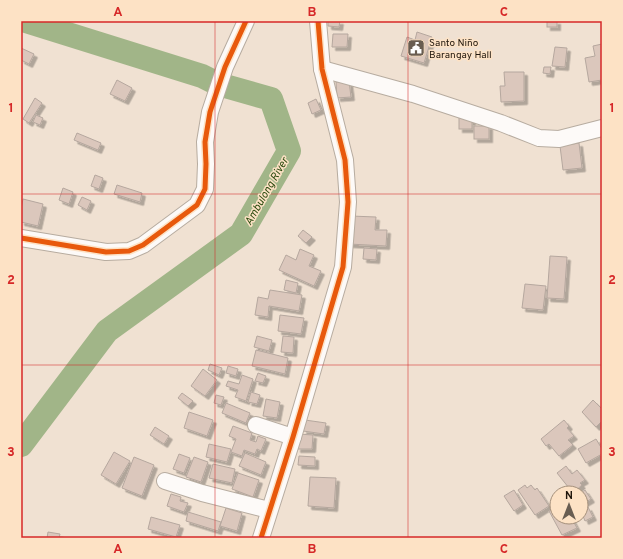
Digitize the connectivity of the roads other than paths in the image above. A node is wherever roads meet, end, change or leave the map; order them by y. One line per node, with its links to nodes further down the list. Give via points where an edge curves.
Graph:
1 (246, 21): 5 (street, via 225,67 210,112 206,142 205,189 197,205 143,245 129,251 106,252)
2 (318, 21): 3 (street)
3 (322, 69): 4 (street, via 413,94 539,138 559,138); 7 (street, via 345,160 348,202 342,267)
4 (602, 128)
5 (21, 238)
6 (256, 425): 7 (street)
7 (293, 437): 9 (street)
8 (165, 481): 9 (street)
9 (269, 510): 10 (street)
10 (261, 538)

